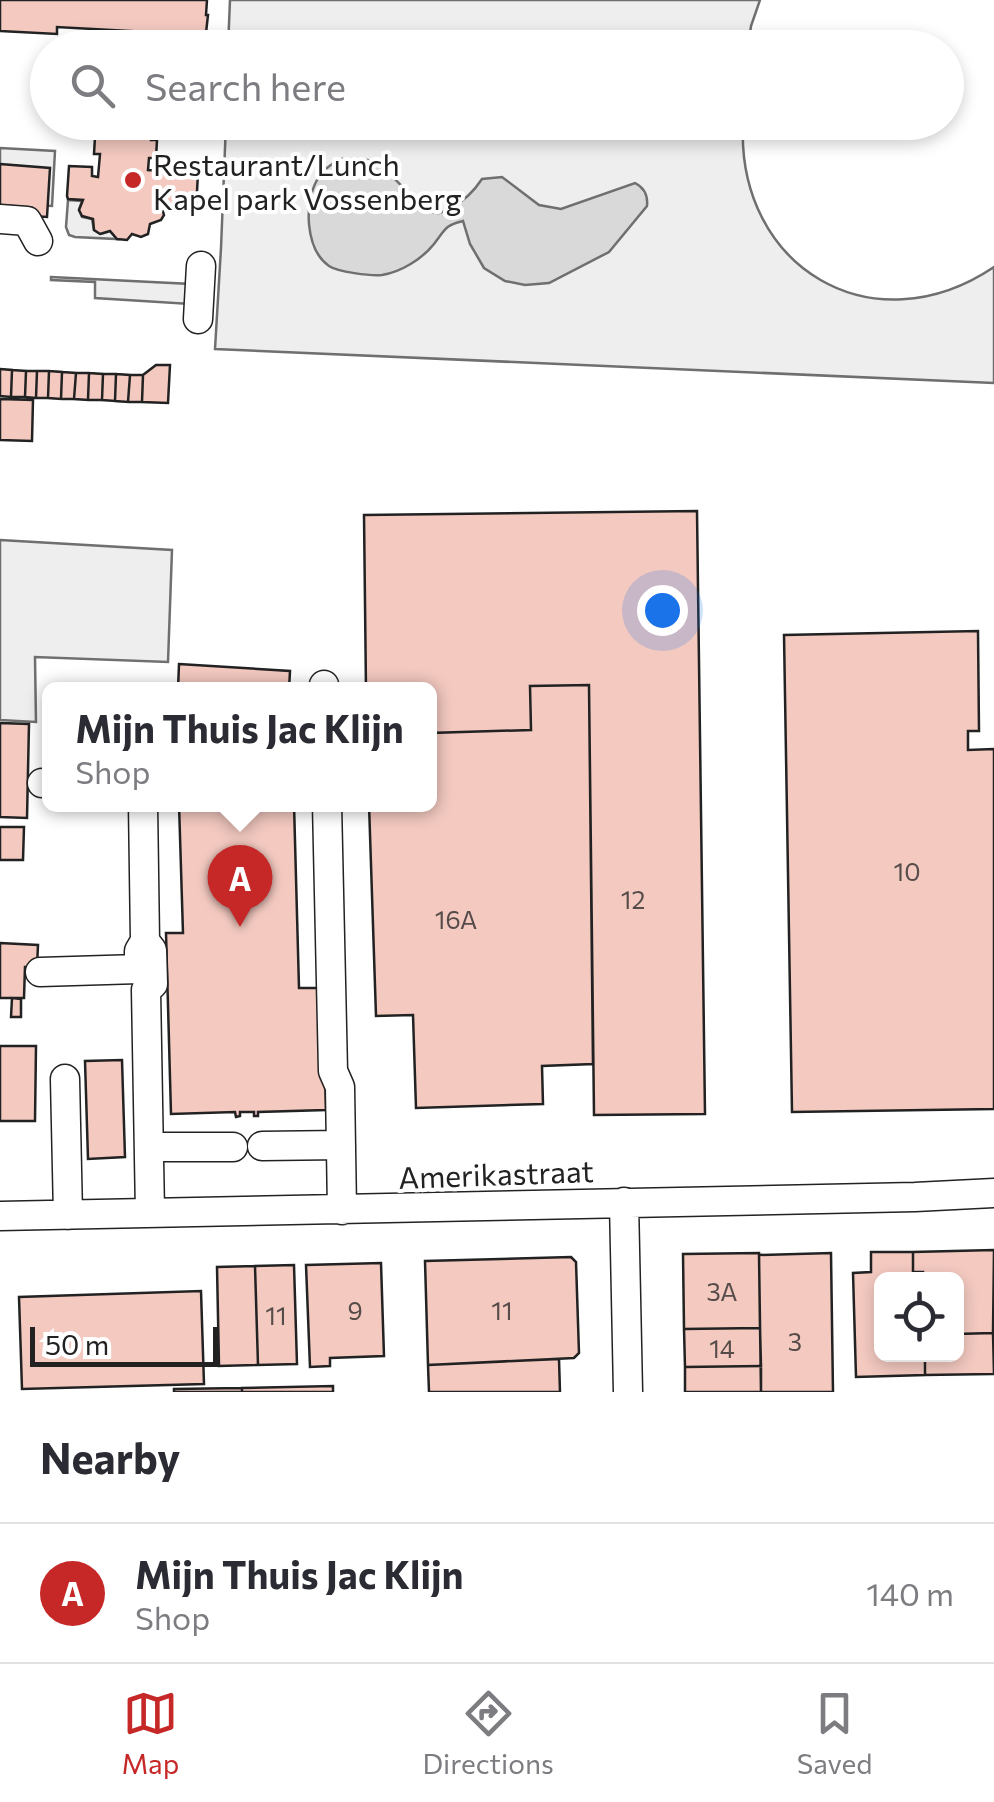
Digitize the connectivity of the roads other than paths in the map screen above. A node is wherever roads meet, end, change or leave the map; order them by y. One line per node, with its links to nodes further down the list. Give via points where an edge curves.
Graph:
1 (0, 218): 2 (street, via 27,221)
2 (38, 241)
3 (201, 266): 4 (street)
4 (198, 320)
5 (143, 812): 7 (street)
6 (327, 812): 10 (street)
7 (143, 967): 8 (street); 13 (street)
8 (40, 972)
9 (66, 1079): 18 (street)
10 (342, 1145): 12 (street); 16 (street)
11 (234, 1146): 13 (street)
12 (262, 1146)
13 (149, 1147): 17 (street)
14 (994, 1193): 15 (street, Amerikastraat)
15 (624, 1202): 16 (street, Amerikastraat); 20 (street)
16 (342, 1210): 17 (street, Amerikastraat)
17 (150, 1213): 18 (street, Amerikastraat)
18 (68, 1215): 19 (street, Amerikastraat)
19 (0, 1216)
20 (628, 1392)

